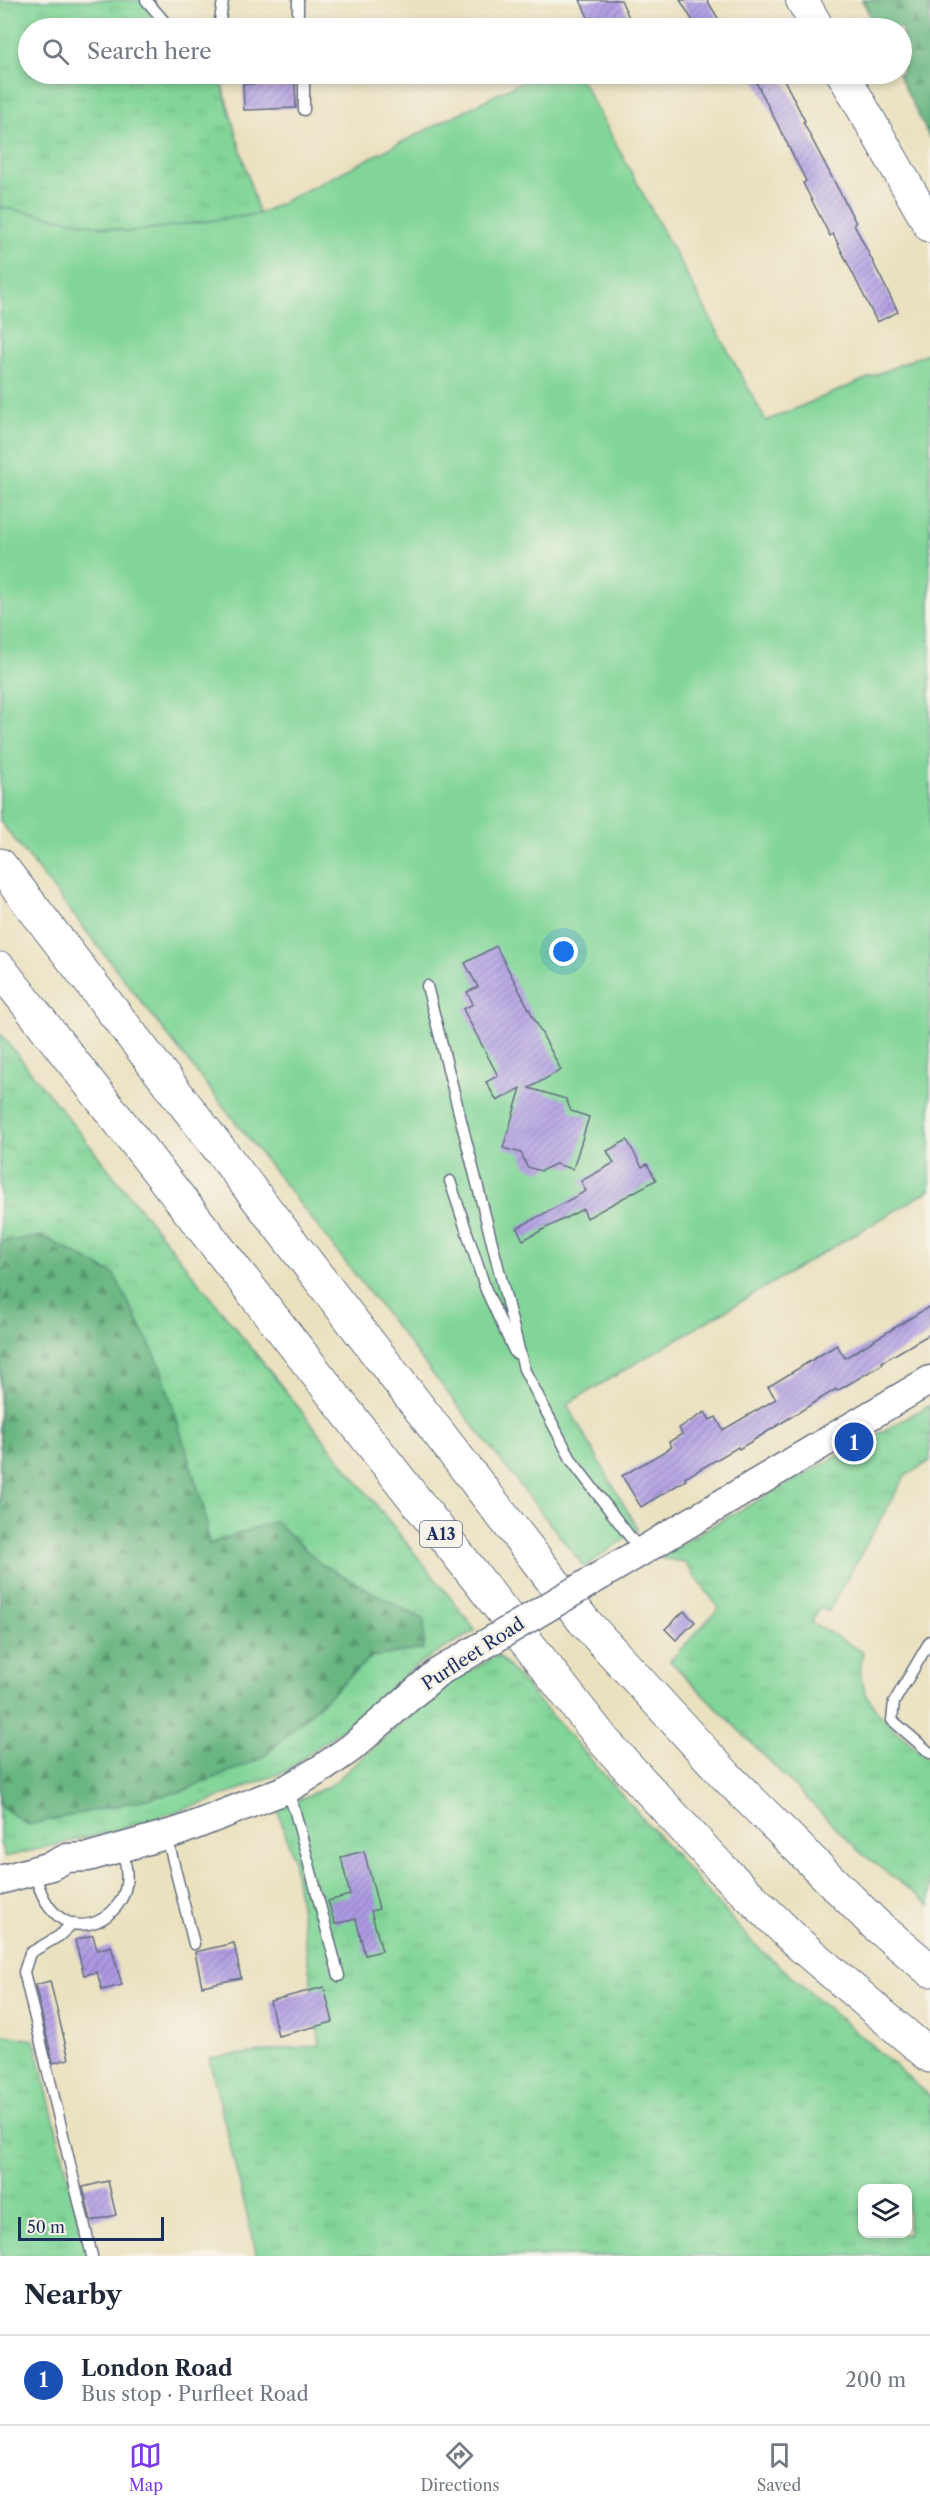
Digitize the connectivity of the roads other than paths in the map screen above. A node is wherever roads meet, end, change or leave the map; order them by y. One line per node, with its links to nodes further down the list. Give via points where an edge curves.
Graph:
1 (146, 0): 5 (lane)
2 (223, 0): 6 (lane)
3 (298, 0): 7 (lane)
4 (802, 0): 8 (main road)
5 (161, 18)
6 (220, 18)
7 (298, 18)
8 (812, 18)
9 (304, 84): 11 (lane)
10 (849, 84): 12 (main road)
11 (304, 110)
12 (930, 226)
13 (0, 865): 28 (highway, via 583,1620 727,1777)
14 (0, 969): 33 (highway, A13, via 604,1741 720,1867 799,1944)
15 (427, 986): 17 (lane)
16 (450, 1181): 17 (lane, via 486,1290)
17 (524, 1369): 19 (lane, via 572,1461)
18 (930, 1380): 19 (street, Purfleet Road)
19 (641, 1551): 22 (street, Purfleet Road, bridge, via 438,1673 351,1748)
20 (930, 1641): 21 (lane, via 894,1702 892,1720)
21 (930, 1753)
22 (287, 1789): 23 (street, Purfleet Road); 32 (lane)
23 (167, 1835): 24 (street, Purfleet Road); 29 (lane)
24 (122, 1848): 25 (street, Purfleet Road, via 67,1858); 27 (lane, via 127,1874 118,1906 99,1921)
25 (34, 1871): 26 (street, Purfleet Road); 27 (lane, via 51,1909)
26 (0, 1880)
27 (73, 1923): 34 (lane, via 30,1953 24,1972)
28 (875, 1924): 30 (highway); 31 (highway)
29 (194, 1944)
30 (930, 1945)
31 (930, 1970)
32 (339, 1976)
33 (930, 2056)
34 (92, 2256)

